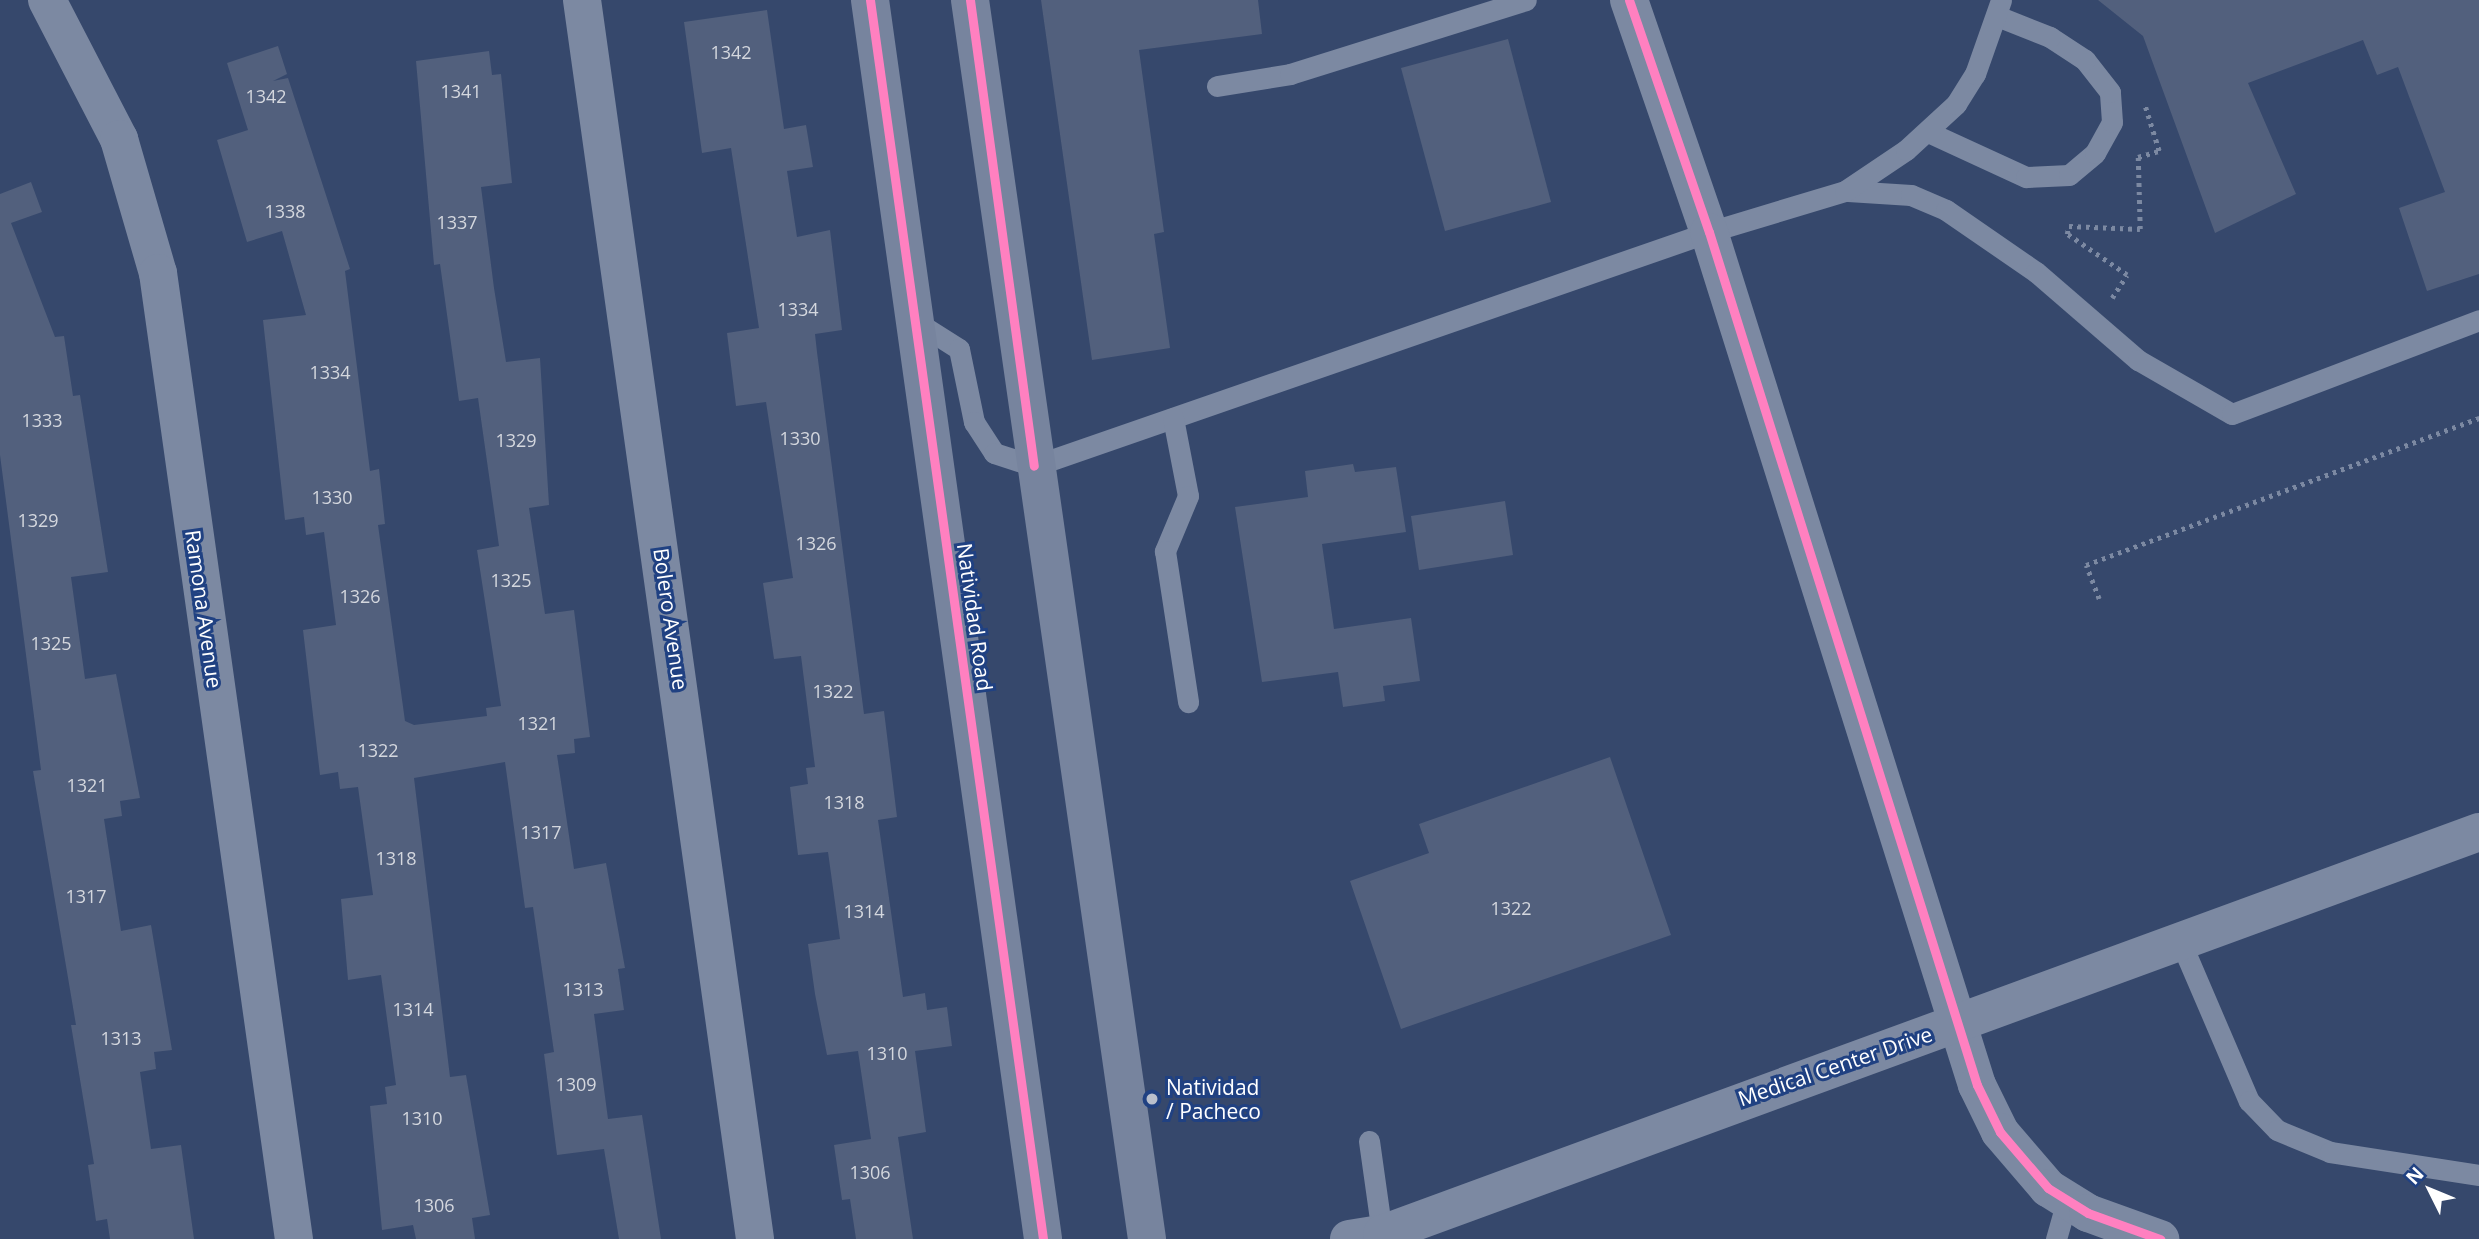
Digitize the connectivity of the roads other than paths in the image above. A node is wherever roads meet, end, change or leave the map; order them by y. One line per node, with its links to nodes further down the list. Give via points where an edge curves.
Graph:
1 (47, 0): 24 (street, Ramona Avenue, via 119,139 158,273)
2 (582, 0): 25 (street, Bolero Avenue)
3 (870, 0): 13 (main road, Natividad Road)
4 (970, 0): 15 (main road)
5 (1525, 0): 8 (lane, via 1290,74)
6 (1629, 0): 11 (street)
7 (1999, 8): 9 (lane, via 1975,74); 9 (lane, via 2085,60 2109,92 2112,122 2095,153 2070,176 2026,177)
8 (1217, 86)
9 (1928, 132): 10 (lane)
10 (1844, 191): 11 (lane); 12 (lane, via 1911,195 1946,210 2036,272 2138,359 2232,414)
11 (1709, 232): 14 (lane); 19 (street)
12 (2479, 320)
13 (915, 321): 15 (lane, via 959,349 974,422 994,453); 26 (main road, Natividad Road)
14 (1173, 418): 15 (lane); 16 (lane, via 1188,496 1165,551)
15 (1034, 466): 27 (main road)
16 (1188, 702)
17 (2479, 832): 18 (street, Medical Center Drive)
18 (2182, 945): 19 (street, Medical Center Drive); 21 (lane, via 2249,1101 2277,1130 2330,1152)
19 (1953, 1025): 22 (street, via 2000,1132 2030,1170); 23 (street, Medical Center Drive)
20 (1369, 1141): 23 (lane)
21 (2479, 1175)
22 (2067, 1200): 28 (lane); 29 (street)
23 (1366, 1237)
24 (294, 1239)
25 (755, 1239)
26 (1043, 1239)
27 (1147, 1239)
28 (2056, 1239)
29 (2160, 1239)

